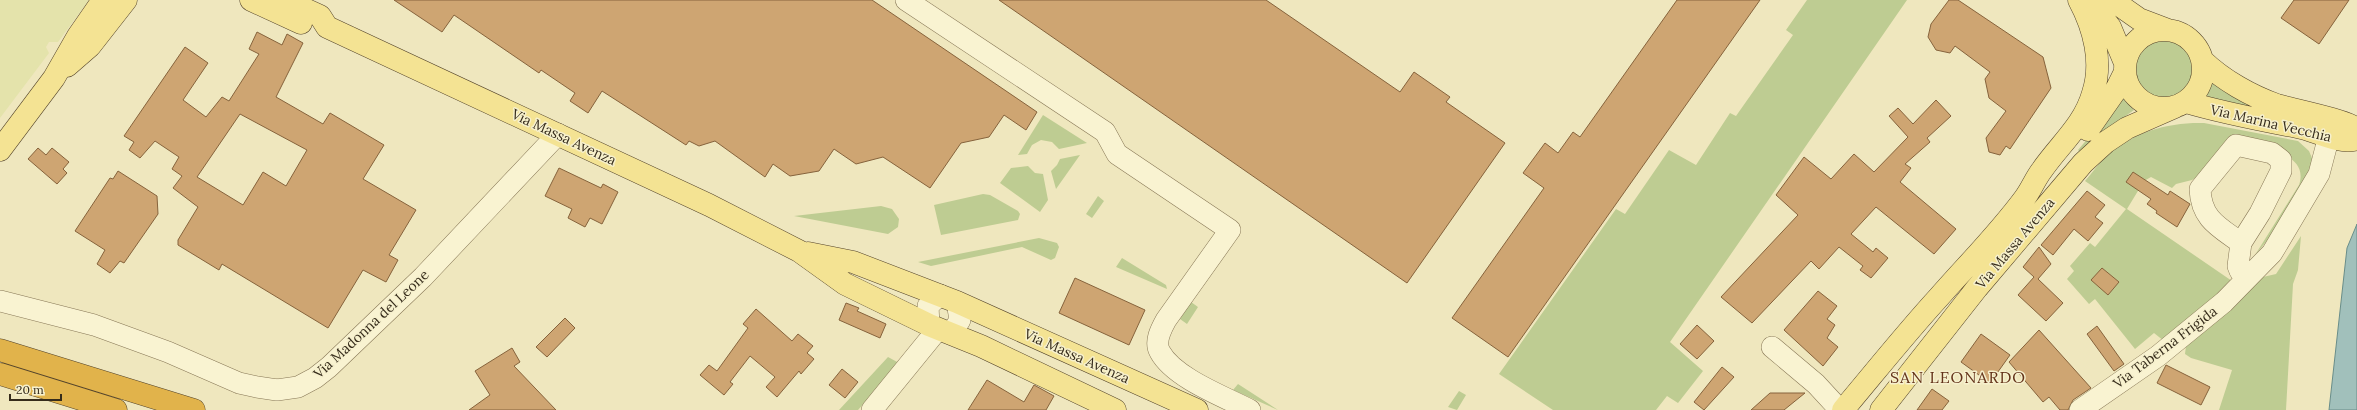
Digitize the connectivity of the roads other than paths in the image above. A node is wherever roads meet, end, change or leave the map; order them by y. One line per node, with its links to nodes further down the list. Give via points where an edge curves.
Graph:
1 (103, 0): 13 (main road, via 78,36)
2 (126, 0): 13 (main road, via 90,46)
3 (251, 0): 9 (main road, Via Massa Avenza, via 314,29)
4 (285, 0): 9 (main road, Via Massa Avenza, via 320,16)
5 (906, 0): 37 (street, via 1105,132 1117,154 1230,230 1166,320 1158,337 1159,352 1182,376)
6 (2079, 0): 20 (main road, Via Massa Avenza, via 2088,16 2097,49 2094,92 2087,111 2076,129 2042,170)
7 (2088, 0): 12 (main road, via 2110,27)
8 (2112, 0): 10 (main road, via 2139,19)
9 (327, 27): 16 (main road, Via Massa Avenza)
10 (2168, 30): 11 (main road, via 2180,33 2191,40 2199,49); 12 (main road, via 2158,30 2140,38 2133,45)
11 (2203, 61): 14 (main road, via 2204,73 2201,84 2195,94); 15 (main road, Via Marina Vecchia, via 2248,93 2276,105)
12 (2125, 67): 14 (main road, via 2131,91 2139,100 2162,109); 20 (main road, Via Massa Avenza, via 2116,90 2093,123 2035,194)
13 (54, 78): 19 (main road)
14 (2180, 105): 17 (main road, Via Marina Vecchia, via 2299,127); 25 (main road, Via Massa Avenza, via 2127,128 2083,162)
15 (2357, 129)
16 (558, 134): 22 (main road, Via Massa Avenza); 27 (street, Via Madonna del Leone, via 422,277 329,367 298,387 277,390 239,383 168,352 94,325)
17 (2329, 136): 18 (main road, Via Marina Vecchia); 24 (street, Via Taberna Frigida, via 2319,174 2307,197 2272,253)
18 (2357, 140)
19 (0, 150)
20 (2003, 226): 23 (main road, Via Massa Avenza)
21 (2241, 243): 21 (street, via 2260,213 2282,166 2281,160 2272,153 2236,145 2200,190 2205,213); 24 (street, via 2238,266 2240,271)
22 (799, 251): 26 (main road, Via Massa Avenza, via 853,262); 28 (main road, Via Massa Avenza, via 845,284)
23 (1982, 252): 39 (main road, Via Massa Avenza, via 1939,297); 40 (main road, via 1947,304)
24 (2248, 276): 43 (street, Via Taberna Frigida, via 2224,302 2158,356)
25 (1977, 288): 41 (main road, Via Massa Avenza); 42 (main road, via 1952,333)
26 (948, 298): 28 (street, via 928,306); 28 (street, via 960,320); 36 (main road, Via Massa Avenza)
27 (0, 301)
28 (939, 329): 34 (street); 35 (main road, Via Massa Avenza, via 981,346)
29 (1772, 347): 38 (street, via 1816,384)
30 (0, 350): 33 (highway)
31 (0, 374): 32 (highway)
32 (116, 410)
33 (194, 410)
34 (872, 410)
35 (1115, 410)
36 (1197, 410)
37 (1250, 410)
38 (1840, 410)
39 (1843, 410)
40 (1862, 410)
41 (1881, 410)
42 (1897, 410)
43 (2080, 410)

